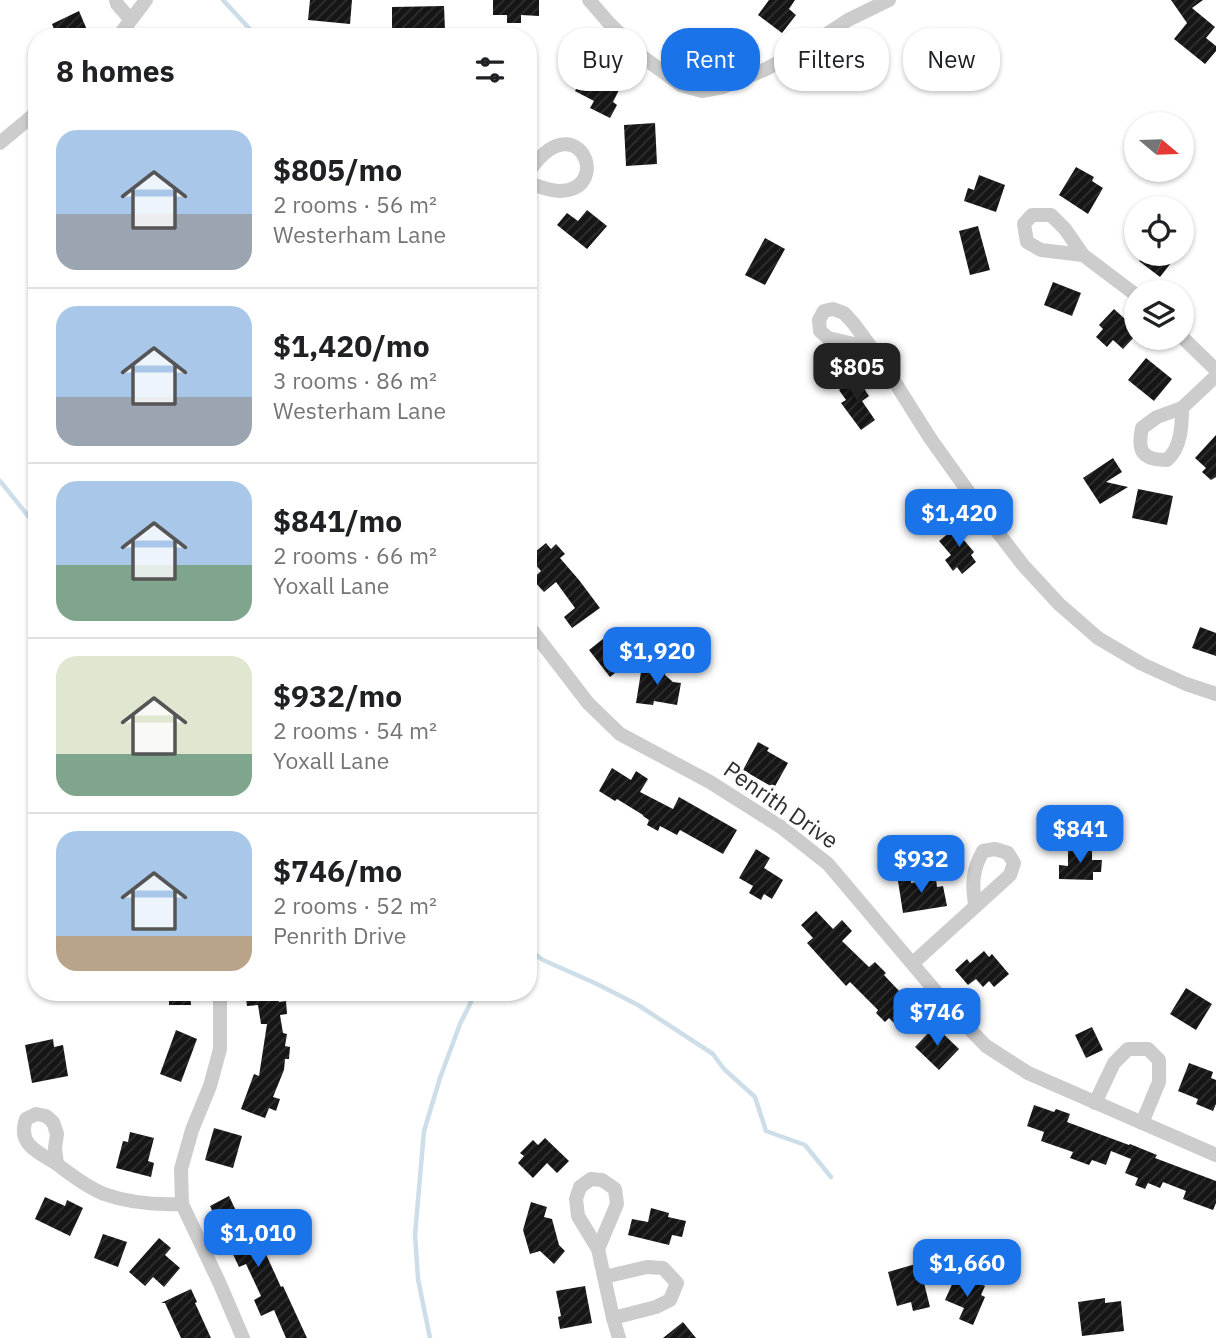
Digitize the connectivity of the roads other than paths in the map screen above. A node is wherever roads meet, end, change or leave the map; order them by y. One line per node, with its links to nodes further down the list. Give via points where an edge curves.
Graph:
1 (116, 0): 5 (street)
2 (146, 0): 5 (street)
3 (589, 0): 4 (street, via 644,58 681,85 702,91 764,70)
4 (890, 0)
5 (130, 19): 6 (street)
6 (124, 28)
7 (28, 119): 8 (street)
8 (0, 142)
9 (537, 160): 10 (street, via 558,145 573,145 588,163 577,187 559,191)
10 (537, 185)
11 (1083, 255): 12 (street)
12 (1124, 286)
13 (872, 348): 19 (street, via 990,522 1059,604 1098,638 1142,664)
14 (1194, 349): 15 (street)
15 (1216, 370)
16 (1216, 376): 17 (street)
17 (1182, 408)
18 (537, 637): 21 (street, Penrith Drive, via 588,703 620,734 781,827 828,864)
19 (1216, 694)
20 (975, 905): 21 (street)
21 (913, 963): 23 (street, Penrith Drive, via 986,1046 1028,1073)
22 (220, 1001): 27 (street, via 220,1049 181,1169)
23 (1095, 1103): 24 (street, Penrith Drive); 24 (street, via 1114,1063 1128,1049 1148,1049 1159,1060 1158,1082)
24 (1142, 1123): 25 (street, Penrith Drive)
25 (1216, 1155)
26 (57, 1164): 27 (street, via 104,1194 156,1205)
27 (182, 1204): 31 (street)
28 (598, 1249): 29 (street)
29 (604, 1277): 30 (street); 30 (street, via 663,1268 677,1283 670,1300)
30 (613, 1318): 32 (street)
31 (243, 1338)
32 (619, 1338)

